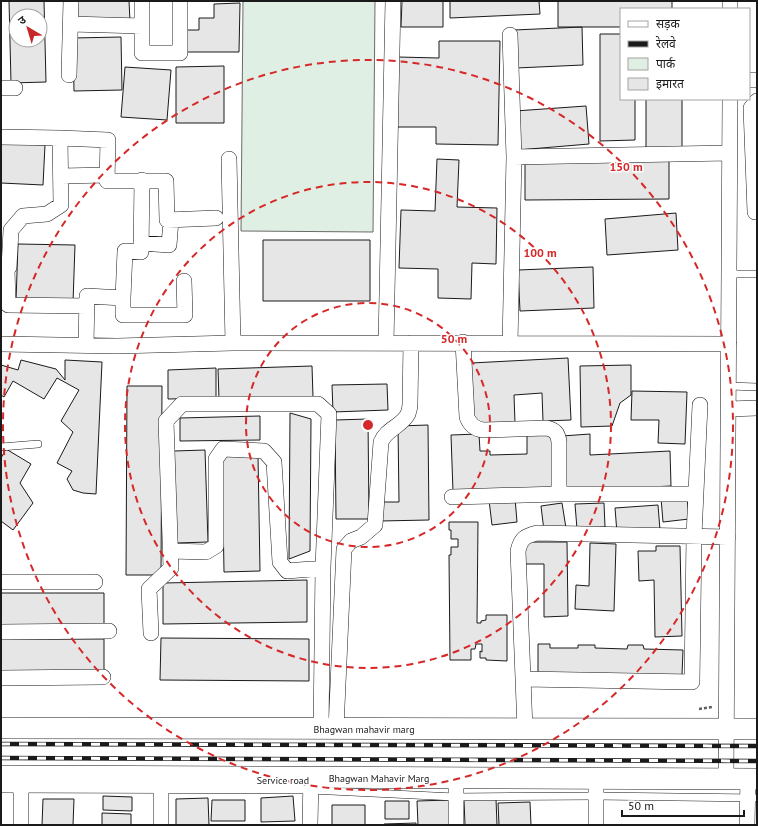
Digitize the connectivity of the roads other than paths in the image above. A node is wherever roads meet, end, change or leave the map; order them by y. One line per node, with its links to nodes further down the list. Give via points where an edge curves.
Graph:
1 (62, 1): 6 (street, via 66,74)
2 (70, 1): 6 (street)
3 (142, 1): 7 (street)
4 (180, 1): 7 (street, via 180,53 142,53)
5 (393, 1): 33 (street)
6 (70, 24): 7 (street)
7 (142, 26)
8 (510, 35): 15 (street)
9 (730, 100): 13 (street)
10 (757, 101): 14 (street, via 750,108)
11 (1, 137): 12 (street)
12 (60, 138): 17 (street); 18 (street, via 108,140)
13 (730, 153): 15 (street); 20 (street)
14 (754, 153): 21 (street)
15 (514, 157): 36 (street)
16 (229, 159): 32 (street)
17 (61, 176): 18 (street); 25 (street, via 61,205 48,214 23,216 11,230 9,267)
18 (108, 176): 19 (street, via 107,181)
19 (142, 180): 23 (street, via 166,181 167,220); 24 (street)
20 (729, 212): 21 (street); 26 (street)
21 (756, 212)
22 (216, 218): 23 (street)
23 (171, 220): 24 (street, via 169,245)
24 (141, 243): 29 (street, via 141,252 125,251)
25 (4, 270): 30 (street, via 8,305)
26 (729, 274): 27 (lane); 37 (street)
27 (757, 274)
28 (184, 281): 29 (street, via 185,315 123,314)
29 (123, 298): 30 (street, via 87,296)
30 (87, 306): 38 (street)
31 (463, 342): 34 (street); 36 (street); 46 (street, via 469,422 484,430 547,428 556,431 559,442)
32 (233, 343): 33 (street); 38 (street)
33 (386, 343): 34 (street)
34 (411, 343): 62 (street, via 410,404 408,413 383,436 381,442 375,525 361,537 351,541 344,549)
35 (1, 344): 38 (street)
36 (510, 344): 37 (street)
37 (729, 344): 39 (street)
38 (86, 345)
39 (728, 386): 40 (lane); 43 (street)
40 (757, 387)
41 (700, 405): 47 (street)
42 (757, 408): 43 (street)
43 (729, 409): 50 (street)
44 (38, 444): 45 (lane)
45 (1, 447)
46 (559, 494): 47 (street); 48 (street)
47 (696, 494): 49 (street)
48 (452, 496)
49 (694, 536): 50 (street); 60 (street, via 692,682); 60 (street, via 537,533 527,536 520,542 518,551)
50 (728, 537): 64 (street)
51 (170, 551): 52 (street, via 206,552 216,546 216,459 223,449 264,451 274,462 280,562 286,571); 52 (street, via 166,421 182,404 318,404 329,414); 57 (street, via 171,568 149,589)
52 (323, 568): 62 (street)
53 (1, 582): 54 (street)
54 (95, 582)
55 (109, 631): 56 (street)
56 (1, 632)
57 (151, 633)
58 (103, 677): 59 (street)
59 (1, 678)
60 (524, 679): 63 (street)
61 (1, 728): 62 (main road, Bhagwan mahavir marg)
62 (329, 729): 63 (main road, Bhagwan mahavir marg)
63 (525, 729): 64 (main road, Bhagwan mahavir marg)
64 (727, 729): 65 (main road); 66 (street)
65 (757, 729)
66 (726, 779): 71 (main road, Bhagwan Mahavir Marg); 73 (main road, Bhagwan Mahavir Marg)
67 (14, 780): 68 (main road, Bhagwan Mahavir Marg); 72 (lane); 74 (street)
68 (161, 783): 69 (main road, Bhagwan Mahavir Marg); 75 (street)
69 (310, 783): 70 (main road, Bhagwan Mahavir Marg); 76 (street)
70 (456, 787): 71 (main road, Bhagwan Mahavir Marg); 77 (street)
71 (596, 787): 73 (lane); 78 (street)
72 (1, 789)
73 (752, 789): 79 (street)
74 (21, 825)
75 (161, 825)
76 (310, 825)
77 (456, 825)
78 (596, 825)
79 (746, 825)

